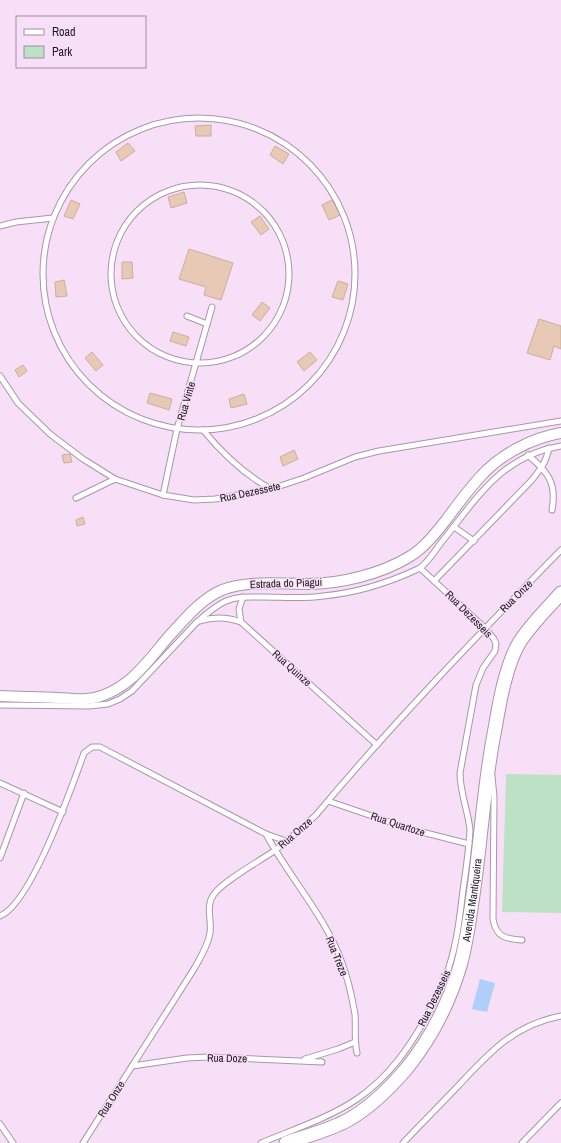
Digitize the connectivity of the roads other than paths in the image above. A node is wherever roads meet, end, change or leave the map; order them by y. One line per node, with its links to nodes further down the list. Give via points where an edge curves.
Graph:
1 (53, 218): 2 (lane); 9 (lane, via 45,245 42,273 45,301 52,328 64,354 80,377 100,396 124,412 150,423); 10 (lane, via 80,173 98,155 137,131 167,121 219,119 262,131 291,147 327,184 340,206 349,230 354,255 352,307 344,332 317,376 277,409 229,428)
2 (0, 226)
3 (212, 307): 5 (lane, Rua Vinte)
4 (187, 316): 5 (lane)
5 (207, 324): 6 (lane, Rua Vinte)
6 (196, 364): 6 (lane, via 173,360 152,350 134,335 120,316 112,294 110,271 114,248 124,226 140,208 159,195 181,187 204,184 227,188 248,198 266,213 280,232 288,254 290,277 286,301 276,322 261,340 242,353 220,362); 9 (lane, Rua Vinte)
7 (0, 376): 16 (lane, Rua Dezessete, via 18,403 50,434)
8 (561, 421): 17 (lane, Rua Dezessete, via 379,450)
9 (177, 429): 10 (lane); 18 (lane, Rua Vinte)
10 (203, 430): 17 (lane, via 242,470)
11 (561, 433): 31 (street, Estrada do Piagui, via 523,446 495,463 481,475 423,547 392,566 339,581 241,585 223,590 192,611 133,676 105,694 87,699)
12 (561, 446): 13 (lane)
13 (549, 448): 14 (lane); 15 (lane)
14 (528, 455): 15 (lane); 21 (lane, via 490,482)
15 (542, 467): 20 (lane, via 554,488); 22 (lane)
16 (115, 479): 18 (lane, Rua Dezessete); 19 (lane)
17 (271, 489): 18 (lane, Rua Dezessete, via 201,500)
18 (164, 495)
19 (76, 498)
20 (552, 510)
21 (454, 527): 22 (lane); 24 (lane)
22 (474, 541): 25 (lane)
23 (561, 550): 30 (lane, Rua Onze)
24 (420, 568): 25 (lane, Rua Dezesseis); 27 (lane, via 375,586 347,593 320,597)
25 (434, 581): 30 (lane, Rua Dezesseis)
26 (561, 593): 34 (street, Avenida Mantiqueira, via 529,629 513,656)
27 (243, 597): 28 (lane, via 227,601); 29 (lane, via 239,609)
28 (197, 622): 29 (lane, Rua Quinze, via 217,617); 32 (lane, via 132,690 114,702 89,706)
29 (241, 622): 33 (lane, Rua Quinze)
30 (484, 628): 33 (lane, Rua Onze); 41 (lane, Rua Dezesseis, via 494,638 495,651 483,668 476,685 460,773 462,798 469,819)
31 (0, 696)
32 (0, 705)
33 (378, 745): 37 (lane, Rua Onze)
34 (489, 762): 45 (lane, via 494,797 494,928 500,936); 57 (street, Avenida Mantiqueira, via 468,932 460,966 437,1023 398,1079 364,1110 347,1121)
35 (0, 782): 36 (lane)
36 (24, 793): 38 (lane); 43 (lane)
37 (328, 801): 40 (lane, Rua Onze); 41 (lane, Rua Quartoze, via 410,829)
38 (63, 812): 39 (lane, via 84,754 95,746); 44 (lane, via 46,851 25,889 9,911)
39 (266, 834): 40 (lane); 42 (lane, Rua Treze)
40 (286, 841): 42 (lane, Rua Onze)
41 (469, 844): 56 (lane, Rua Dezesseis, via 459,922 449,967 443,984 407,1050 391,1070 357,1099 339,1110)
42 (275, 850): 47 (lane, Rua Treze, via 334,943 351,993 355,1014); 51 (lane, Rua Onze, via 213,895 208,909 211,922 205,948)
43 (0, 858)
44 (0, 916)
45 (522, 940)
46 (561, 1016): 58 (lane, via 522,1029 509,1037 483,1060)
47 (355, 1042): 48 (lane, Rua Treze); 49 (lane)
48 (357, 1053)
49 (300, 1060): 50 (lane, Rua Doze); 51 (lane, Rua Doze, via 194,1058)
50 (322, 1062)
51 (132, 1066): 55 (lane, Rua Onze)
52 (561, 1103): 59 (lane)
53 (0, 1124): 54 (lane)
54 (13, 1143)
55 (83, 1143)
56 (261, 1143)
57 (286, 1143)
58 (403, 1143)
59 (522, 1143)

